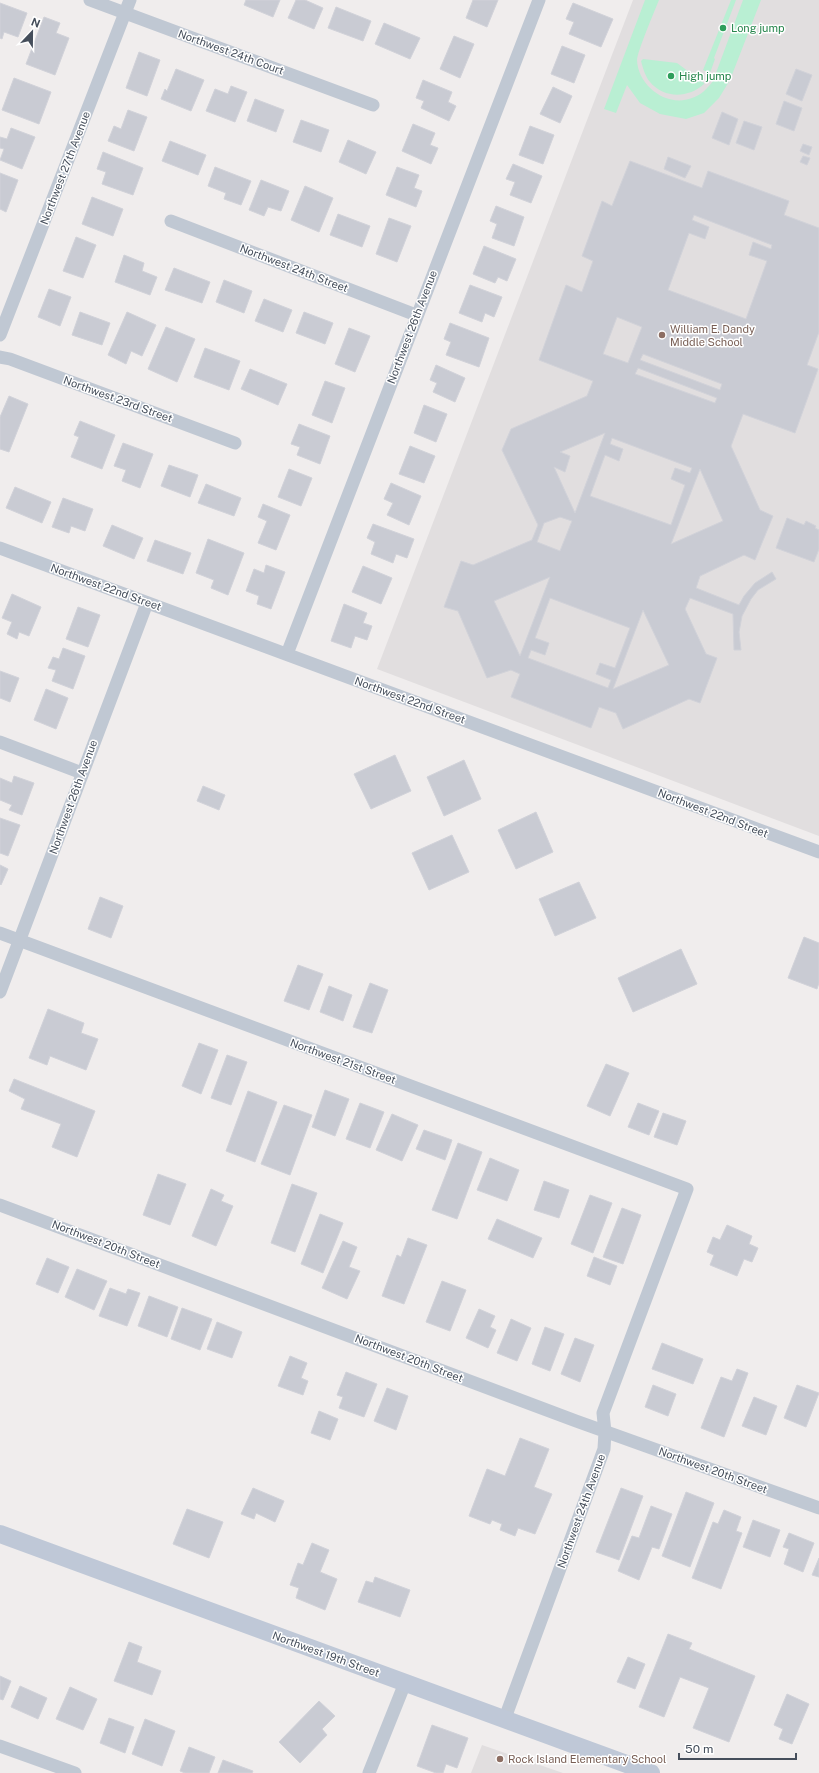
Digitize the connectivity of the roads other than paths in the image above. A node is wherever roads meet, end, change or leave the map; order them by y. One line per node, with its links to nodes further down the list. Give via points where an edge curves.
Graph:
1 (90, 0): 4 (street, Northwest 24th Court)
2 (130, 0): 4 (street, Northwest 27th Avenue)
3 (539, 0): 7 (street, Northwest 26th Avenue)
4 (125, 13): 5 (street, Northwest 24th Court); 8 (street, Northwest 27th Avenue)
5 (373, 105)
6 (171, 221): 7 (street, Northwest 24th Street)
7 (416, 315): 13 (street, Northwest 26th Avenue)
8 (0, 335)
9 (0, 357): 10 (street, Northwest 23rd Street)
10 (235, 442)
11 (0, 548): 12 (street, Northwest 22nd Street)
12 (147, 603): 13 (street, Northwest 22nd Street); 15 (street, Northwest 26th Avenue)
13 (287, 654): 16 (street, Northwest 22nd Street)
14 (0, 742): 15 (street)
15 (82, 773): 18 (street, Northwest 26th Avenue)
16 (819, 852)
17 (0, 934): 18 (street, Northwest 21st Street)
18 (20, 941): 19 (street, Northwest 26th Avenue); 20 (street, Northwest 21st Street)
19 (0, 992)
20 (687, 1189): 22 (street, Northwest 24th Avenue, via 603,1413)
21 (0, 1205): 22 (street, Northwest 20th Street)
22 (605, 1432): 23 (street, Northwest 20th Street); 26 (street, Northwest 24th Avenue, via 604,1450)
23 (819, 1508)
24 (0, 1534): 25 (street, Northwest 19th Street)
25 (405, 1683): 26 (street, Northwest 19th Street); 29 (street)
26 (505, 1718): 30 (street, Northwest 19th Street)
27 (0, 1746): 28 (street)
28 (75, 1773)
29 (369, 1773)
30 (651, 1773)

